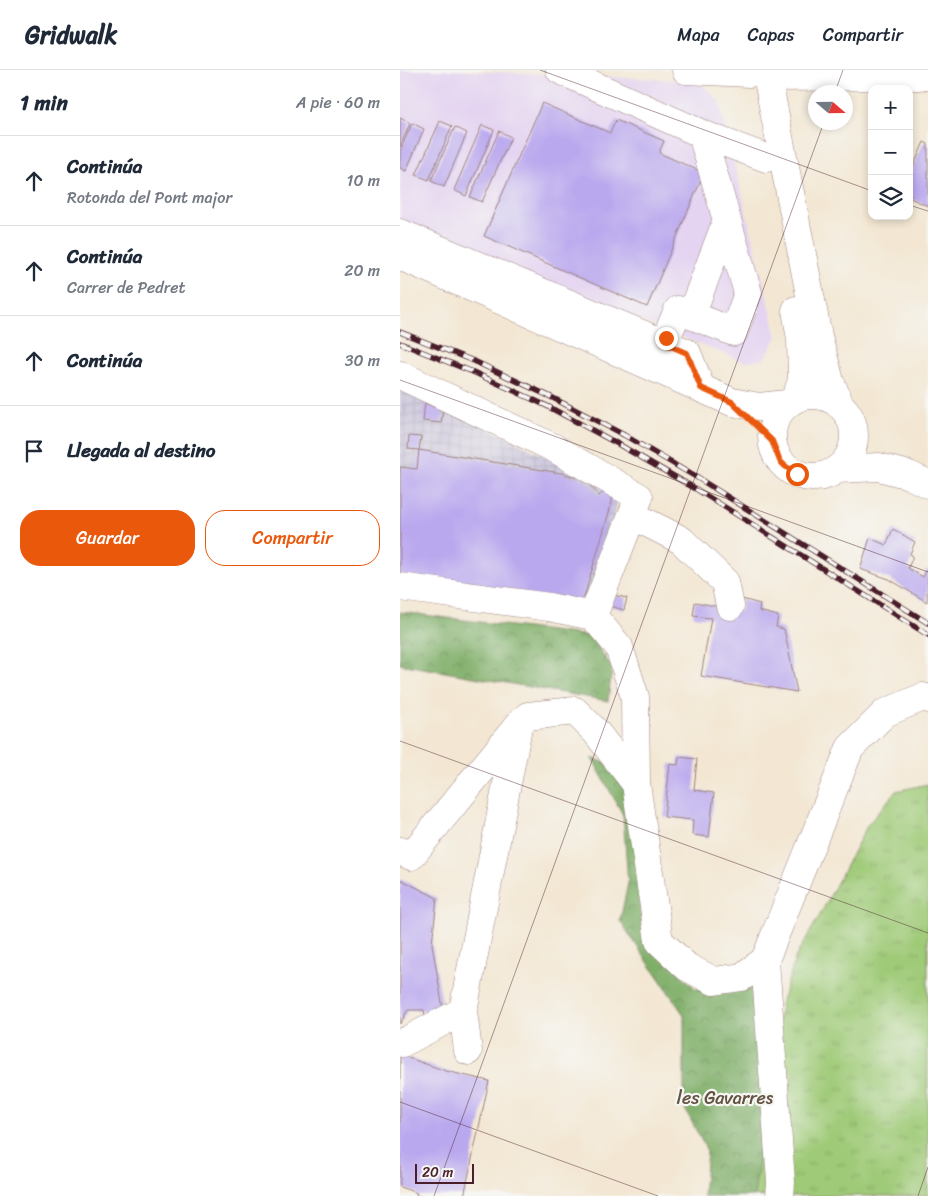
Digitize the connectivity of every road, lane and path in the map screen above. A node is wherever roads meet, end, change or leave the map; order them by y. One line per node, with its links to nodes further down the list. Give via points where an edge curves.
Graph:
1 (560, 70): 5 (street)
2 (686, 70): 3 (street)
3 (758, 72): 4 (street); 6 (street); 12 (street)
4 (928, 76)
5 (702, 134): 6 (street); 7 (street)
6 (766, 158): 12 (street, via 801,339)
7 (727, 220): 10 (street); 10 (street, via 748,293 734,332)
8 (400, 233): 11 (street)
9 (400, 256): 14 (street)
10 (691, 315): 11 (street, via 678,310)
11 (664, 343): 14 (street, via 687,353)
12 (812, 347): 15 (street, via 802,380); 17 (street)
13 (400, 375): 21 (street, via 554,448 639,497)
14 (701, 388): 16 (street)
15 (791, 401): 16 (street, via 759,406); 17 (street, via 805,395 824,396); 18 (street, via 775,419)
16 (732, 402): 18 (street)
17 (847, 416): 19 (street, via 854,439 852,450); 20 (street, via 882,456)
18 (772, 441): 19 (street, via 780,461 797,474 811,478 826,476)
19 (838, 469): 20 (street, via 879,467)
20 (918, 480)
21 (632, 515): 23 (street, via 681,540 725,582); 24 (street)
22 (400, 587): 24 (street)
23 (730, 606)
24 (593, 616): 27 (street, via 619,647 635,697)
25 (928, 699): 29 (street, via 923,697 885,712 850,748)
26 (521, 722): 27 (street, via 528,716 575,711 596,732); 28 (street, via 411,856); 30 (street)
27 (636, 784): 29 (street, via 659,941 687,967 714,981 742,977)
28 (400, 851)
29 (765, 960): 33 (street)
30 (463, 1011): 31 (street); 32 (street)
31 (400, 1042)
32 (468, 1051)
33 (780, 1196)

